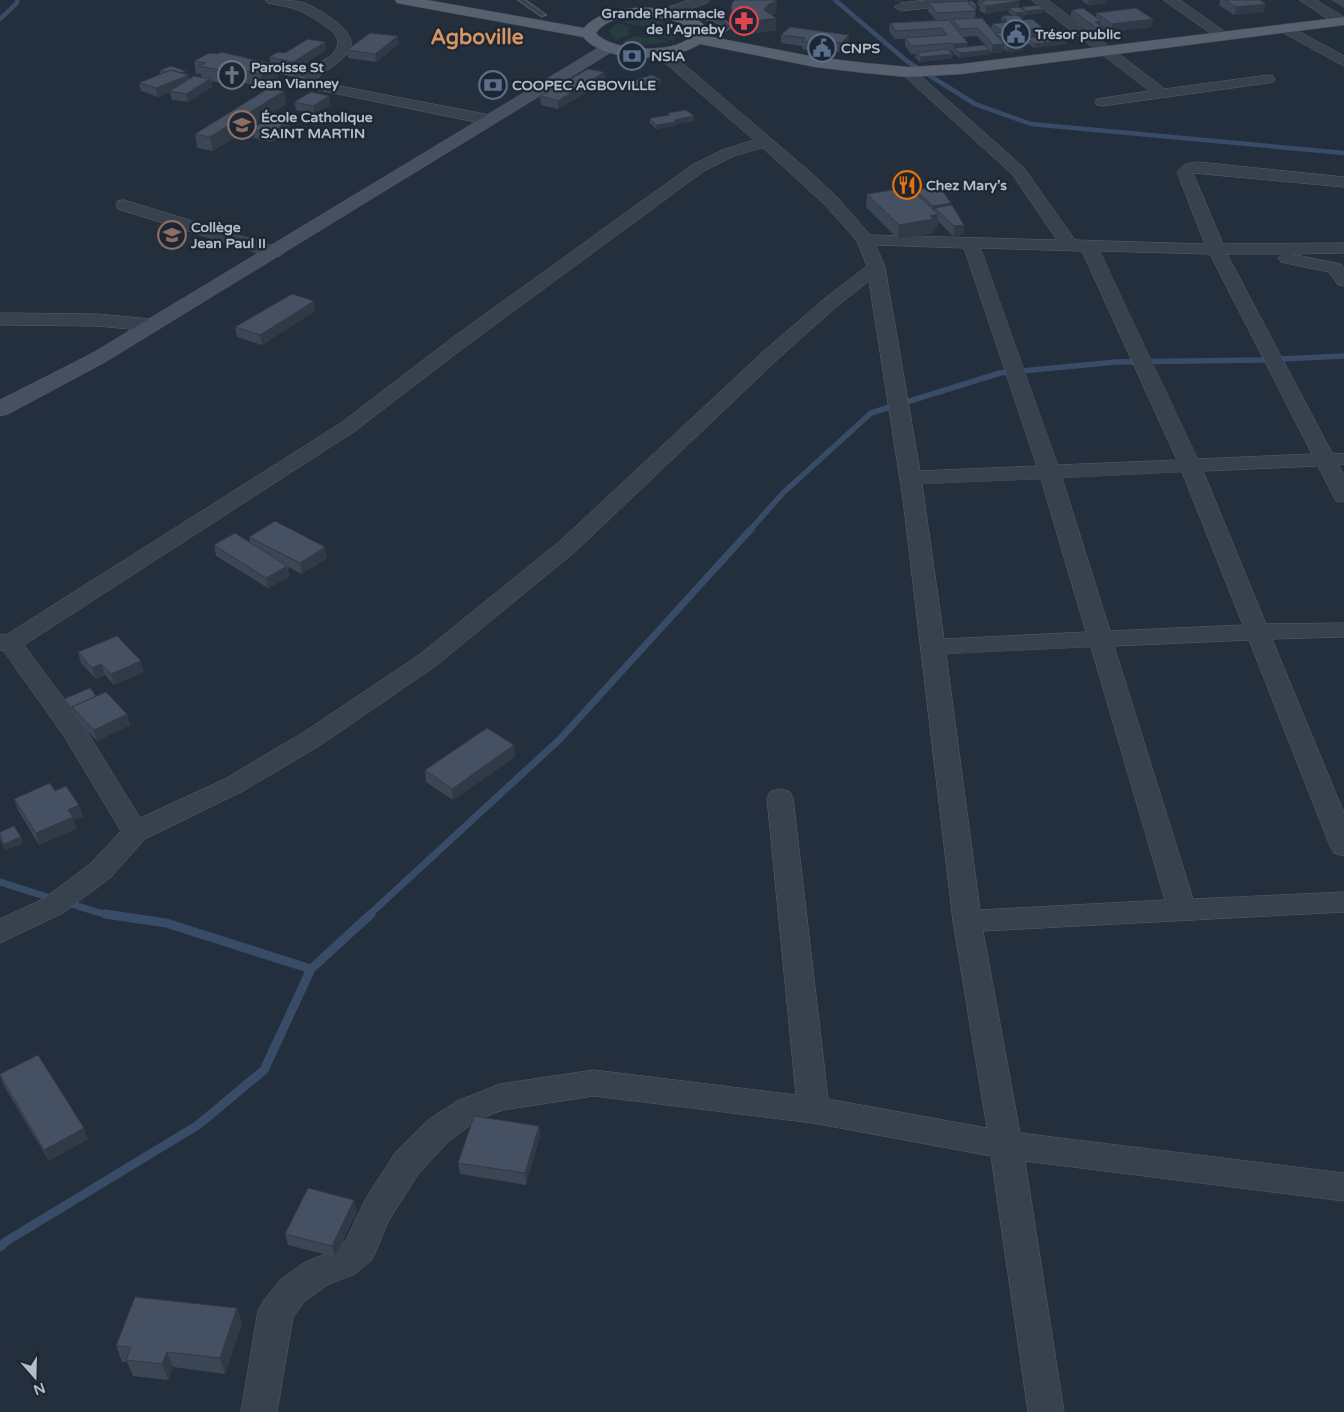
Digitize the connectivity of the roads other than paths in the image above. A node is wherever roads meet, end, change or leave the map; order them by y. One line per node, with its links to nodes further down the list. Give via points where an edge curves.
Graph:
1 (273, 0): 25 (street, via 302,6 340,31 345,41 338,56)
2 (402, 0): 15 (main road)
3 (448, 0): 12 (main road)
4 (521, 0): 12 (lane)
5 (702, 0): 11 (street)
6 (961, 0): 10 (street)
7 (1039, 0): 21 (street, via 1090,36)
8 (1171, 0): 17 (street)
9 (1307, 0): 14 (street)
10 (901, 8)
11 (666, 13): 13 (main road); 15 (main road, via 626,13 609,17)
12 (543, 15): 15 (main road)
13 (684, 17): 18 (main road, via 697,24 702,31); 18 (lane, via 722,20 728,27)
14 (1343, 21): 16 (main road)
15 (592, 28): 19 (main road, via 591,38)
16 (1285, 28): 17 (main road); 22 (street)
17 (1224, 36): 21 (main road)
18 (699, 37): 20 (main road, via 683,47); 24 (main road, via 815,62)
19 (608, 48): 20 (main road); 29 (main road)
20 (661, 52): 30 (street)
21 (1105, 52): 24 (main road); 27 (street)
22 (1344, 62)
23 (253, 65): 25 (lane)
24 (908, 72): 35 (street, via 1018,171)
25 (311, 77): 29 (street, via 311,82 321,88)
26 (1268, 79): 27 (street)
27 (1162, 94): 28 (street)
28 (1102, 102)
29 (490, 120): 39 (main road)
30 (765, 142): 33 (street, via 831,201); 53 (street, via 728,153 698,168 348,427)
31 (1344, 182): 37 (street, via 1189,168 1185,172)
32 (124, 205): 39 (street)
33 (865, 240): 34 (street); 40 (street)
34 (971, 243): 35 (street); 47 (street)
35 (1079, 246): 37 (street); 46 (street)
36 (1344, 248): 38 (street)
37 (1216, 249): 38 (street); 45 (street)
38 (1260, 249): 41 (street)
39 (274, 252): 43 (main road)
40 (876, 267): 48 (street); 56 (street, via 772,354 568,546 428,660 314,738 234,785)
41 (1341, 272)
42 (0, 319): 43 (street, via 97,320)
43 (151, 325): 44 (main road, via 98,358)
44 (0, 410)
45 (1335, 460): 46 (street); 49 (street)
46 (1190, 466): 47 (street); 51 (street)
47 (1050, 472): 48 (street); 52 (street)
48 (910, 478): 54 (street)
49 (1344, 496)
50 (1344, 630): 51 (street)
51 (1257, 632): 52 (street); 57 (street)
52 (1101, 639): 54 (street); 59 (street)
53 (5, 642): 56 (street, via 74,731)
54 (932, 647): 60 (street)
55 (780, 798): 62 (street)
56 (135, 832): 61 (street, via 100,871 53,906)
57 (1344, 846)
58 (1344, 902): 59 (street)
59 (1182, 910): 60 (street)
60 (967, 921): 63 (street)
61 (0, 932)
62 (814, 1110): 63 (street); 65 (street, via 594,1082 500,1097 468,1110 439,1130 407,1163 377,1210 360,1248 343,1263 317,1273 293,1290 276,1311)
63 (1006, 1145): 64 (street); 66 (street)
64 (1344, 1187)
65 (259, 1412)
66 (1046, 1412)

